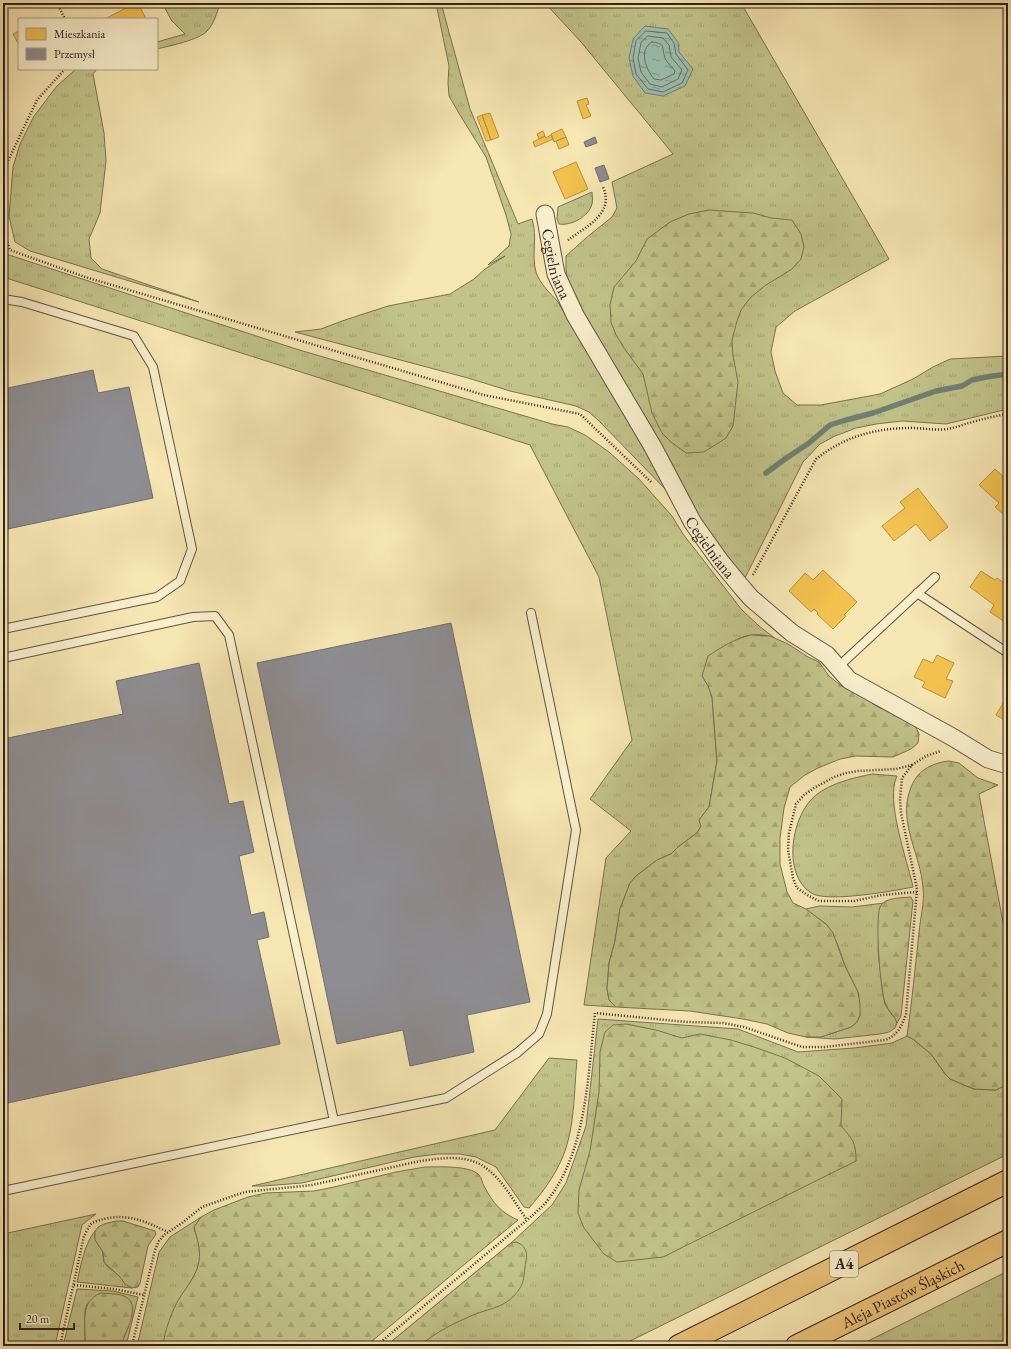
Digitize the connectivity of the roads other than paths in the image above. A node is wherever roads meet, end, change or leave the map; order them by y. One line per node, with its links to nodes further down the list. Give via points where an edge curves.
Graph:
1 (545, 214): 9 (street, Cegielniana, via 556,274 575,315 653,446 693,523 751,598 792,632 827,655)
2 (3, 299): 6 (lane, via 22,302 134,336 153,367 192,549 180,581 157,597)
3 (935, 577): 4 (lane)
4 (917, 594): 7 (lane); 9 (lane)
5 (532, 613): 11 (lane, via 576,830 547,1014 539,1034 517,1053 446,1098)
6 (3, 629)
7 (1008, 653)
8 (3, 658): 11 (lane, via 193,617 215,616 229,635)
9 (838, 667): 10 (street, Cegielniana, via 849,680 988,759)
10 (1008, 765)
11 (334, 1121): 13 (lane)
12 (1008, 1181): 15 (highway, A4)
13 (3, 1191)
14 (1008, 1241): 16 (highway, Aleja Piastów Śląskich)
15 (679, 1346)
16 (797, 1346)

